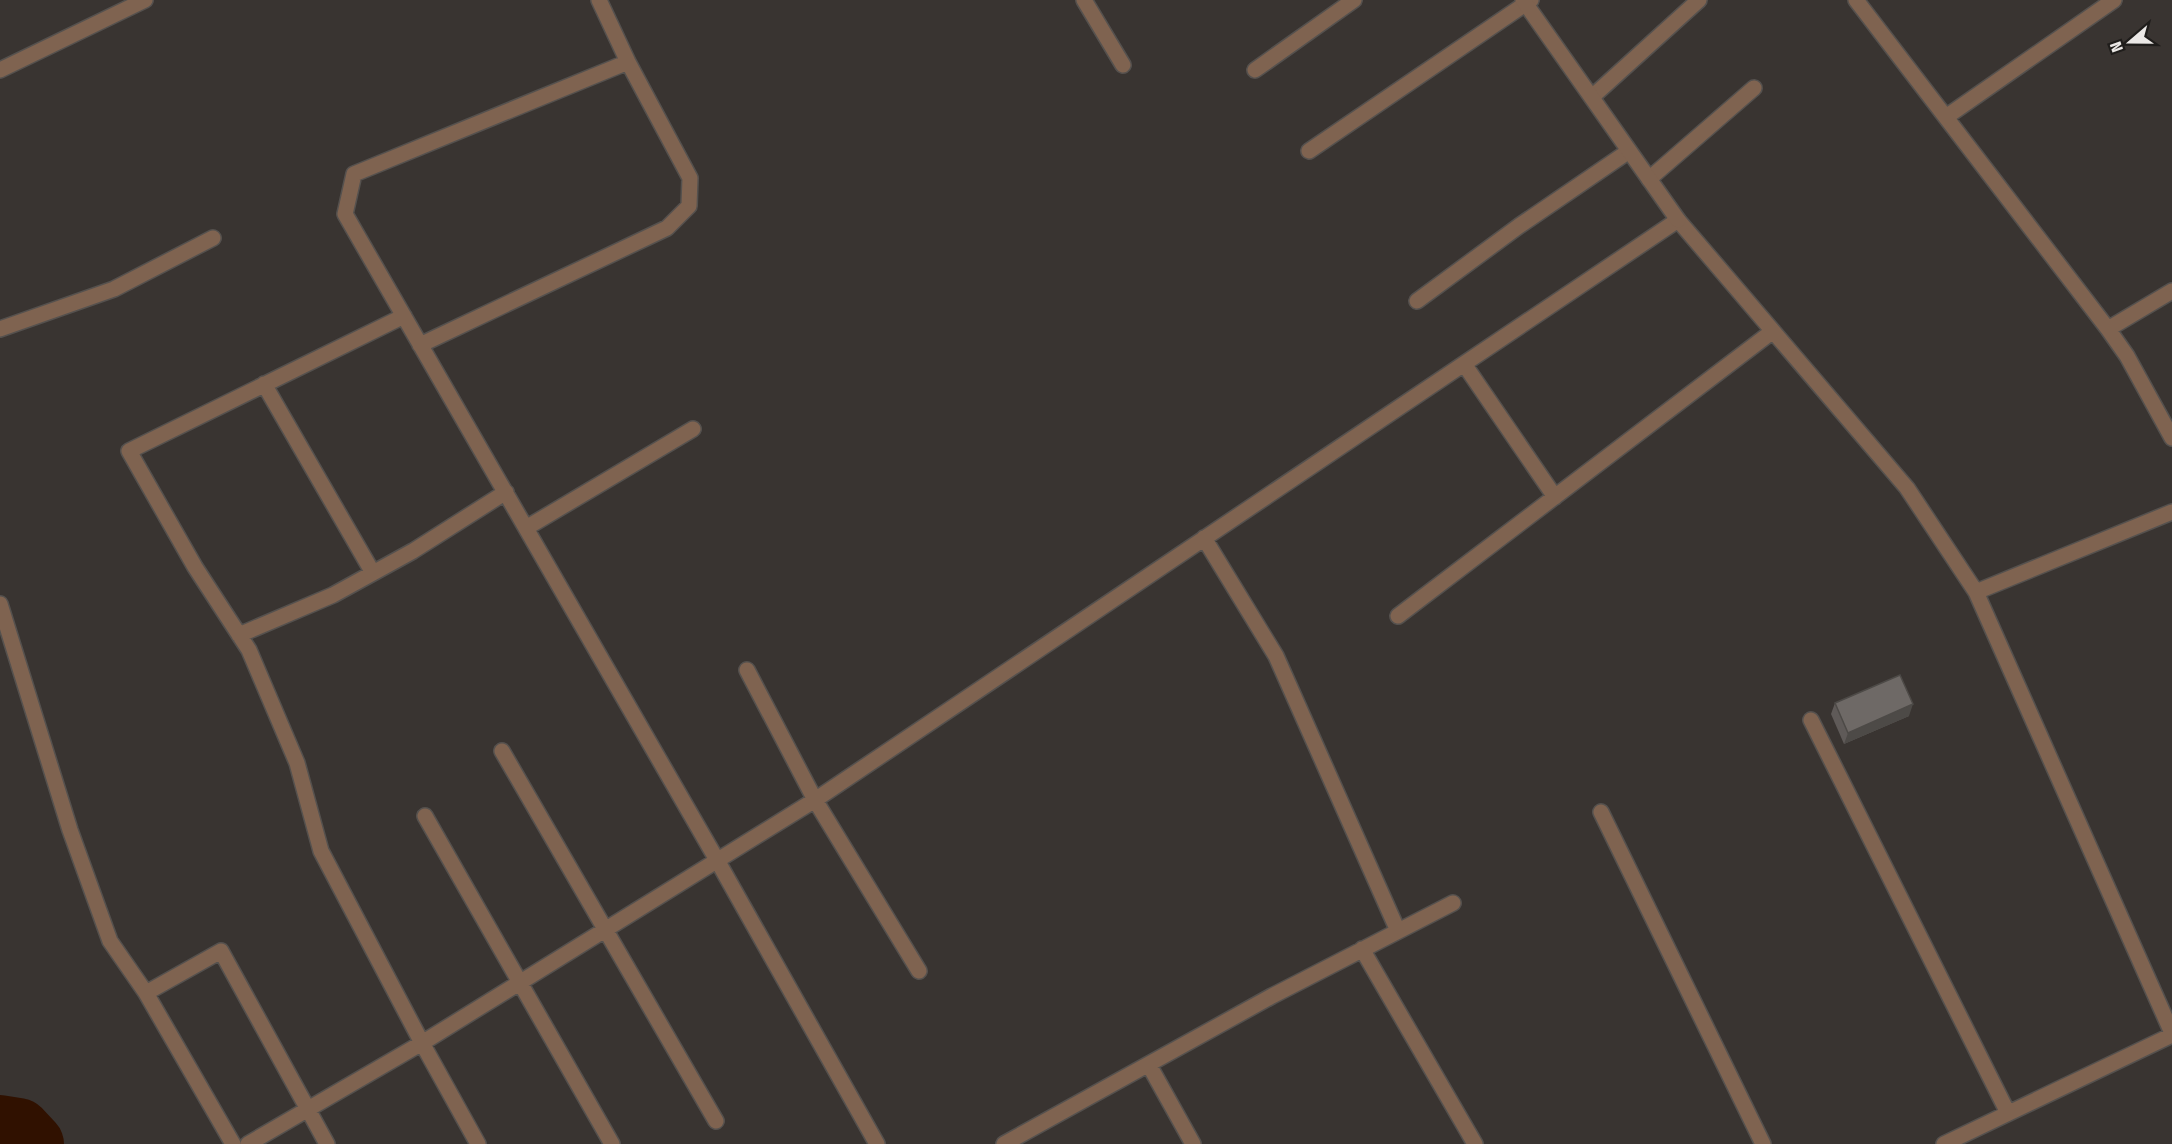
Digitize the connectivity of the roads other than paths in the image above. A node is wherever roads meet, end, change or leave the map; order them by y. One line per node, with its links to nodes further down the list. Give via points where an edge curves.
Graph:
1 (145, 0): 11 (street)
2 (600, 0): 9 (street)
3 (1084, 0): 10 (street)
4 (1354, 0): 12 (street)
5 (1699, 0): 14 (street)
6 (1856, 0): 15 (street)
7 (2114, 0): 15 (street)
8 (1526, 1): 14 (street); 16 (street)
9 (628, 62): 23 (street, via 354,174 345,214); 27 (street, via 690,178 689,206 667,228)
10 (1123, 65)
11 (0, 69)
12 (1255, 70)
13 (1754, 88): 18 (street)
14 (1592, 97): 17 (street)
15 (1946, 117): 24 (street)
16 (1309, 151)
17 (1629, 151): 18 (street); 22 (street)
18 (1649, 179): 19 (street)
19 (1678, 220): 26 (street); 28 (street)
20 (213, 238): 25 (street, via 114,289)
21 (2172, 291): 24 (street)
22 (1417, 300)
23 (404, 316): 27 (street); 29 (street)
24 (2108, 328): 31 (street)
25 (0, 329)
26 (1773, 331): 33 (street); 38 (street, via 1906,488)
27 (420, 345): 32 (street)
28 (1464, 364): 33 (street); 36 (street)
29 (264, 384): 37 (street); 41 (street, via 129,451)
30 (693, 429): 35 (street)
31 (2172, 438)
32 (506, 492): 35 (street); 37 (street)
33 (1555, 497): 40 (street)
34 (2172, 512): 38 (street)
35 (526, 528): 48 (street)
36 (1204, 538): 45 (street); 51 (street, via 1276,656)
37 (373, 573): 41 (street, via 333,595)
38 (1976, 592): 56 (street)
39 (0, 604): 55 (street, via 70,830 110,941)
40 (1398, 616)
41 (239, 635): 57 (street, via 297,763 321,851)
42 (747, 670): 45 (street)
43 (1811, 720): 60 (street)
44 (502, 751): 50 (street)
45 (815, 800): 48 (street); 53 (street)
46 (1601, 812): 71 (street)
47 (425, 816): 54 (street)
48 (717, 860): 50 (street); 67 (street)
49 (1453, 903): 51 (street)
50 (606, 930): 54 (street); 61 (street)
51 (1398, 931): 52 (street)
52 (1362, 949): 58 (street); 70 (street)
53 (919, 971)
54 (520, 983): 57 (street); 66 (street)
55 (146, 993): 59 (street, via 221,951); 62 (street)
56 (2172, 1034): 60 (street)
57 (422, 1044): 59 (street); 65 (street)
58 (1149, 1065): 68 (street); 69 (street)
59 (308, 1109): 63 (street); 64 (street)
60 (2008, 1113): 72 (street)
61 (716, 1121)
62 (233, 1144)
63 (248, 1144)
64 (327, 1144)
65 (478, 1144)
66 (612, 1144)
67 (878, 1144)
68 (1004, 1144)
69 (1193, 1144)
70 (1475, 1144)
71 (1763, 1144)
72 (1944, 1144)

